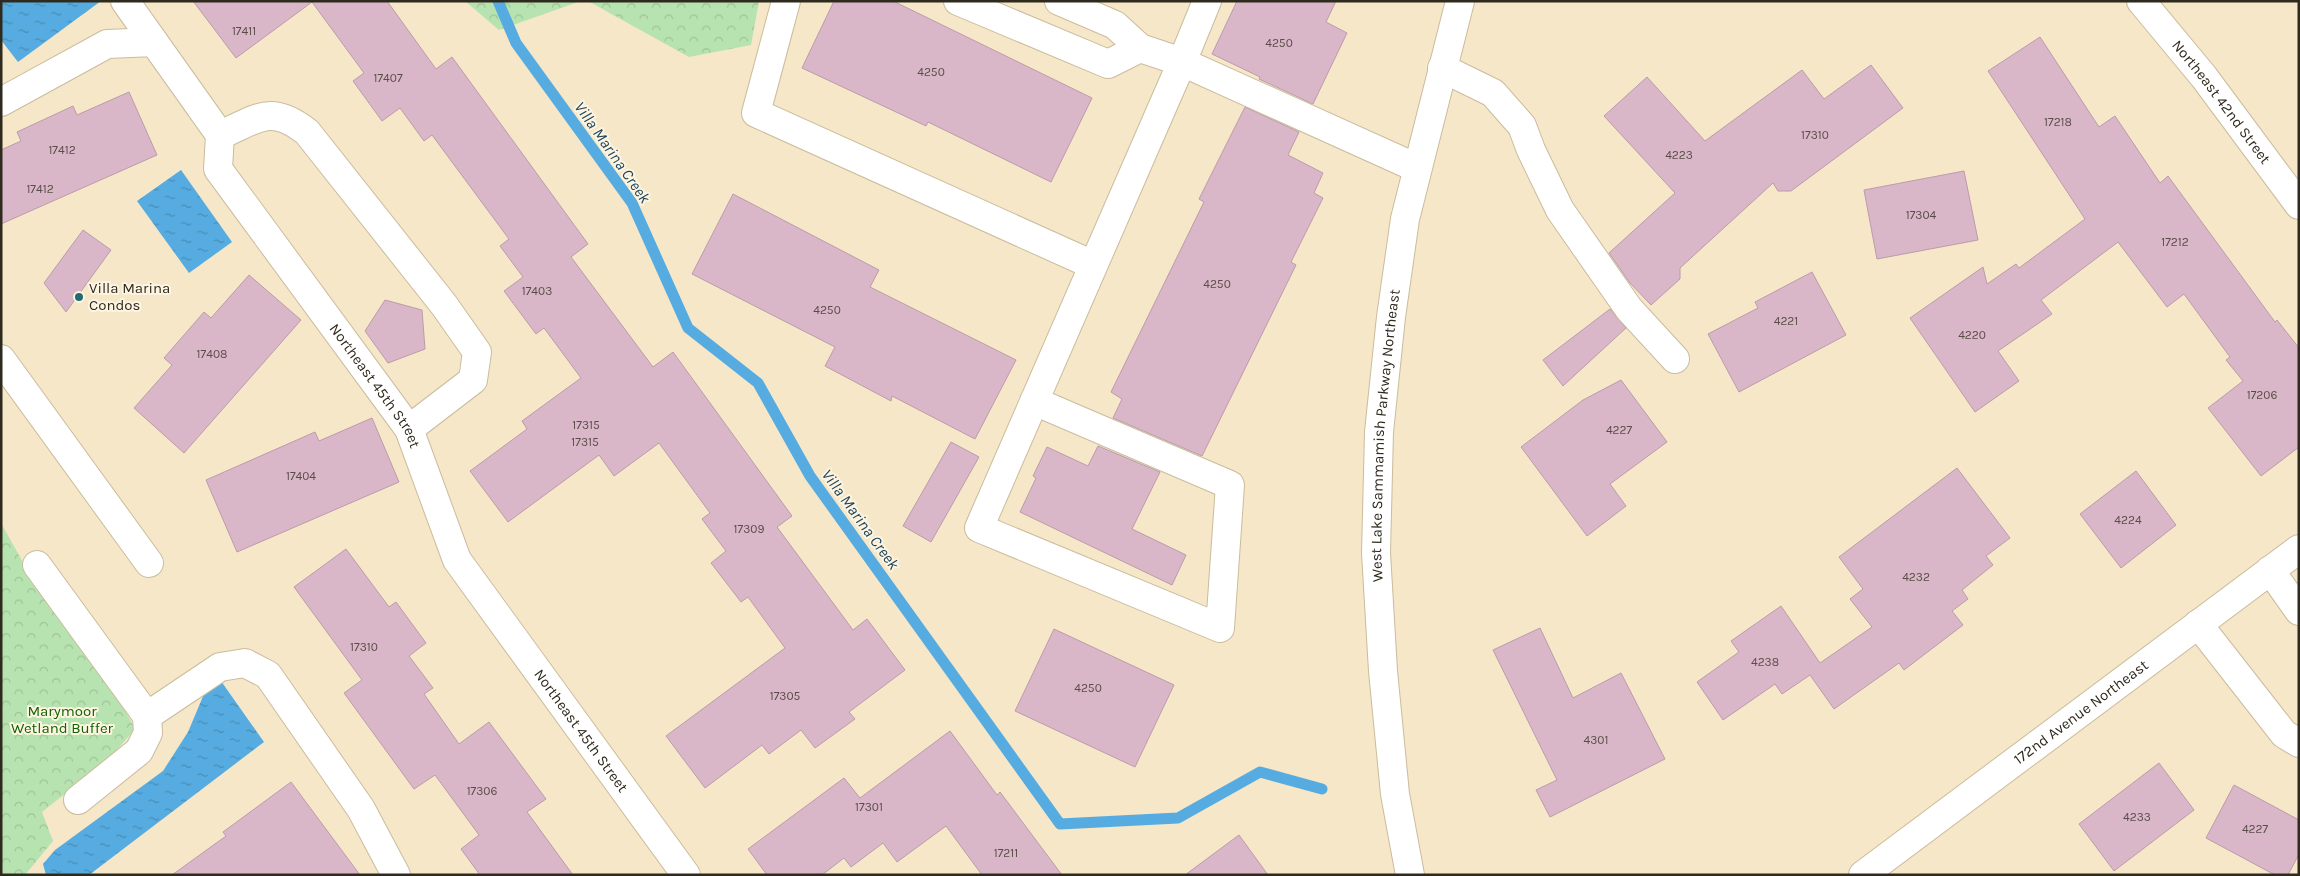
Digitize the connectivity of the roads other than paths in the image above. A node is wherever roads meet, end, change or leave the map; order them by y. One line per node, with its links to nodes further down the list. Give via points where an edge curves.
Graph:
1 (125, 1): 8 (street)
2 (786, 1): 16 (street, via 756,113)
3 (958, 1): 9 (street, via 1108,64)
4 (1059, 1): 9 (street, via 1115,25)
5 (1208, 1): 10 (street)
6 (1460, 1): 11 (street, West Lake Sammamish Parkway Northeast)
7 (2141, 1): 15 (street, Northeast 42nd Street, via 2204,77)
8 (154, 42): 12 (street, via 107,44); 13 (street)
9 (1140, 48): 10 (street)
10 (1182, 62): 14 (street); 16 (street)
11 (1442, 68): 14 (street, West Lake Sammamish Parkway Northeast); 18 (street, via 1494,93 1522,126 1560,210 1629,309)
12 (1, 102)
13 (220, 135): 20 (street, Northeast 45th Street, via 218,169); 20 (street, via 270,114 292,120 307,132 444,304 477,352 473,380)
14 (1418, 168): 32 (street, West Lake Sammamish Parkway Northeast, via 1405,219 1391,317 1379,432 1376,553 1394,794)
15 (2299, 205)
16 (1093, 266): 19 (street)
17 (1, 359): 22 (street)
18 (1675, 359)
19 (1034, 401): 19 (street, via 979,528 1220,628 1230,485)
20 (409, 429): 31 (street, Northeast 45th Street, via 458,560)
21 (2299, 549): 24 (street, 172nd Avenue Northeast)
22 (149, 563)
23 (37, 564): 27 (street)
24 (2270, 570): 25 (street); 26 (street, 172nd Avenue Northeast)
25 (2299, 611)
26 (2198, 624): 28 (street, via 2284,734); 33 (street, 172nd Avenue Northeast)
27 (147, 716): 29 (street, via 148,733 139,751); 30 (street, via 220,667 245,663 268,675 361,809)
28 (2299, 743)
29 (78, 800)
30 (396, 875)
31 (686, 875)
32 (1410, 875)
33 (1863, 875)

